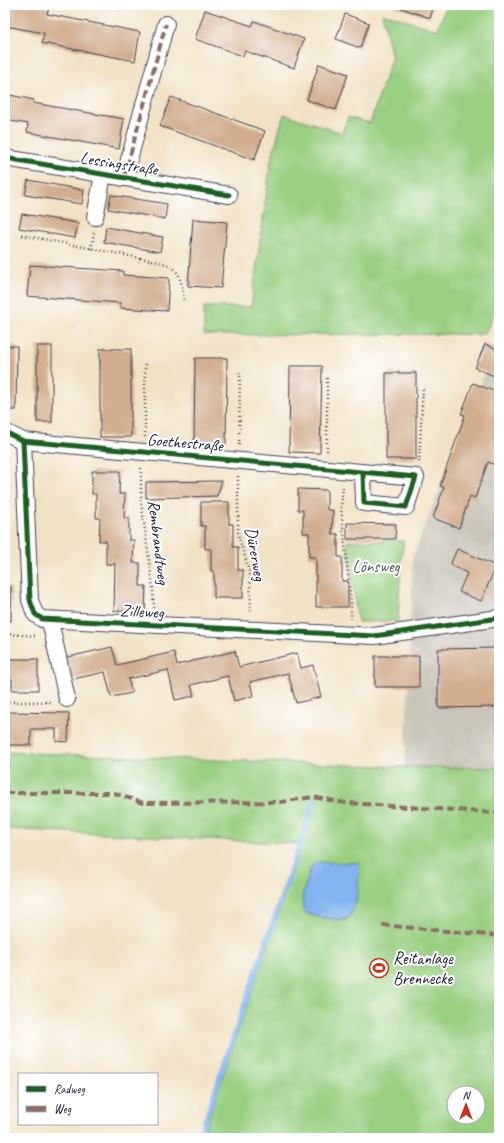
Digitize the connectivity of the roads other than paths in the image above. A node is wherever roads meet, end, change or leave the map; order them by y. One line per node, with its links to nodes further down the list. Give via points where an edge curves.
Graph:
1 (166, 24): 4 (street, Lessingstraße)
2 (5, 158): 3 (street, Lessingstraße)
3 (103, 175): 4 (street, Lessingstraße); 6 (street)
4 (124, 178): 5 (street, Lessingstraße)
5 (229, 195)
6 (95, 217)
7 (5, 432): 8 (street, Goethestraße)
8 (24, 441): 9 (street, Goethestraße); 11 (street, Zilleweg, via 30,600 35,614)
9 (364, 472): 9 (street, Goethestraße, via 416,477 406,507 364,503)
10 (499, 618): 11 (street, Zilleweg, via 374,636)
11 (50, 621): 12 (street)
12 (67, 699)

